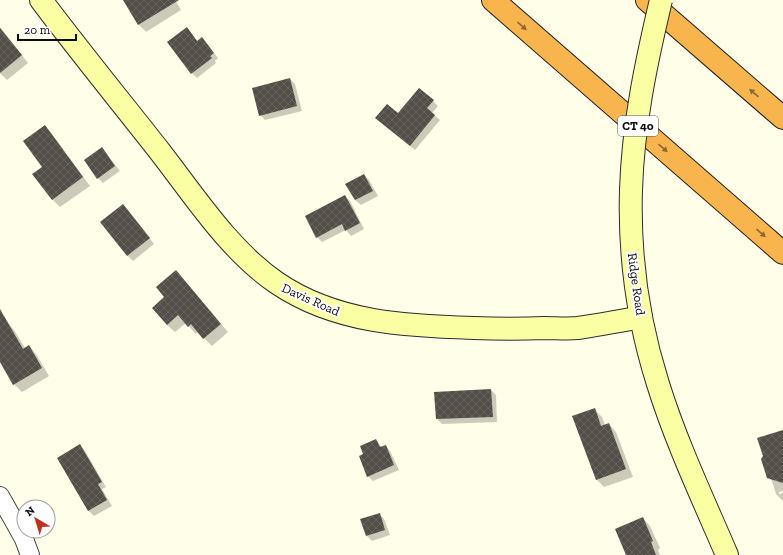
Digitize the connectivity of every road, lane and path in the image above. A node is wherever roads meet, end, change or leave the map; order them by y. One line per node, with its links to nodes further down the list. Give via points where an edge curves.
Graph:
1 (42, 0): 7 (main road, Davis Road, via 237,248 255,266 300,296 331,310 361,318 427,327 577,328)
2 (493, 0): 6 (highway, CT 40, one-way to 6)
3 (647, 0): 5 (highway, one-way to 3)
4 (661, 0): 7 (main road, Ridge Road, bridge, via 636,120 632,160 632,251)
5 (783, 118)
6 (783, 252)
7 (641, 317): 10 (main road, Ridge Road, via 664,403)
8 (0, 496): 9 (street)
9 (30, 555)
10 (727, 555)

